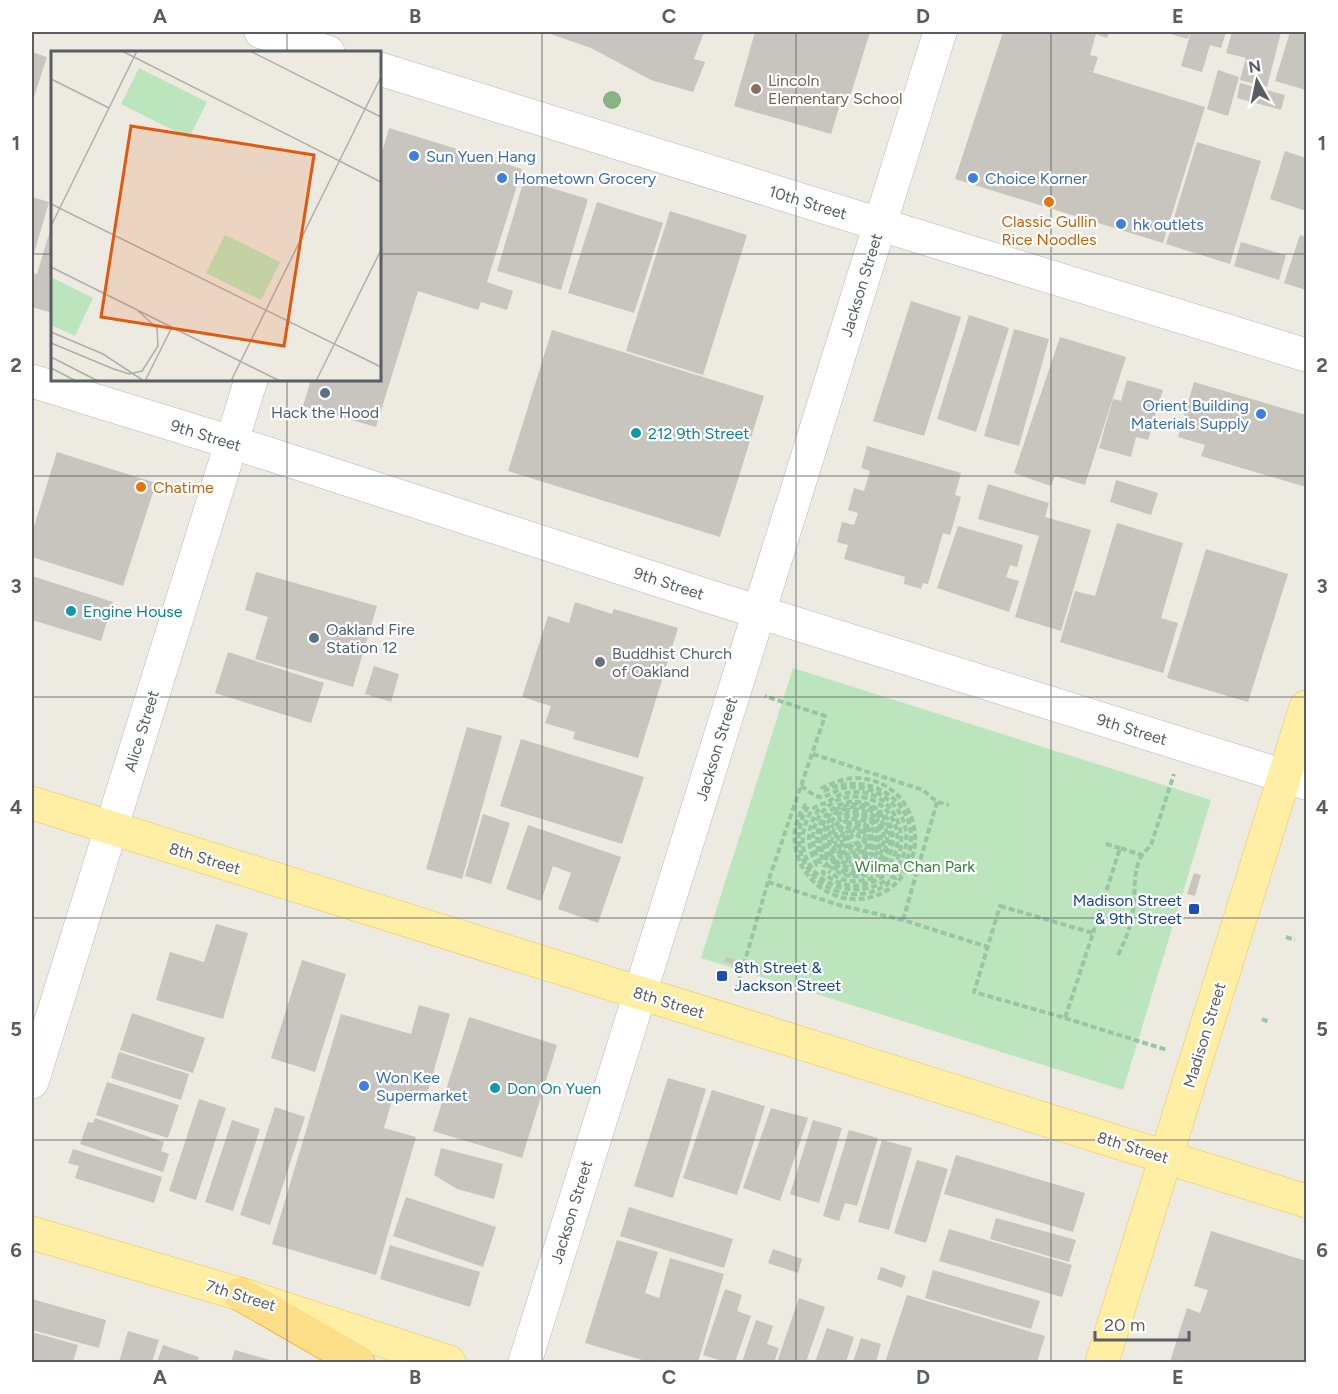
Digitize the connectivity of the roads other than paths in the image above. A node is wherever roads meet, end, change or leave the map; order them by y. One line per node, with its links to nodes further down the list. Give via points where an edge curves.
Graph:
1 (261, 32): 3 (street)
2 (940, 32): 5 (street, Jackson Street)
3 (325, 51)
4 (381, 69): 5 (street, 10th Street)
5 (880, 224): 6 (street, 10th Street); 10 (street, Jackson Street)
6 (1306, 355)
7 (32, 381): 9 (street, 9th Street)
8 (251, 381): 9 (street, Alice Street)
9 (231, 443): 10 (street, 9th Street); 14 (street, Alice Street)
10 (759, 612): 12 (street, 9th Street); 15 (street, Jackson Street)
11 (1306, 707): 12 (main road, Madison Street)
12 (1296, 780): 17 (main road, Madison Street, via 1196,1060)
13 (32, 803): 14 (main road, 8th Street)
14 (111, 828): 15 (main road, 8th Street); 16 (street, Alice Street)
15 (640, 993): 17 (main road, 8th Street); 23 (street, Jackson Street)
16 (32, 1083)
17 (1166, 1157): 18 (main road, 8th Street); 24 (main road, Madison Street)
18 (1306, 1201)
19 (32, 1233): 20 (main road, 7th Street)
20 (240, 1294): 21 (highway); 22 (main road, 7th Street)
21 (358, 1362)
22 (449, 1362)
23 (525, 1362)
24 (1102, 1362)

